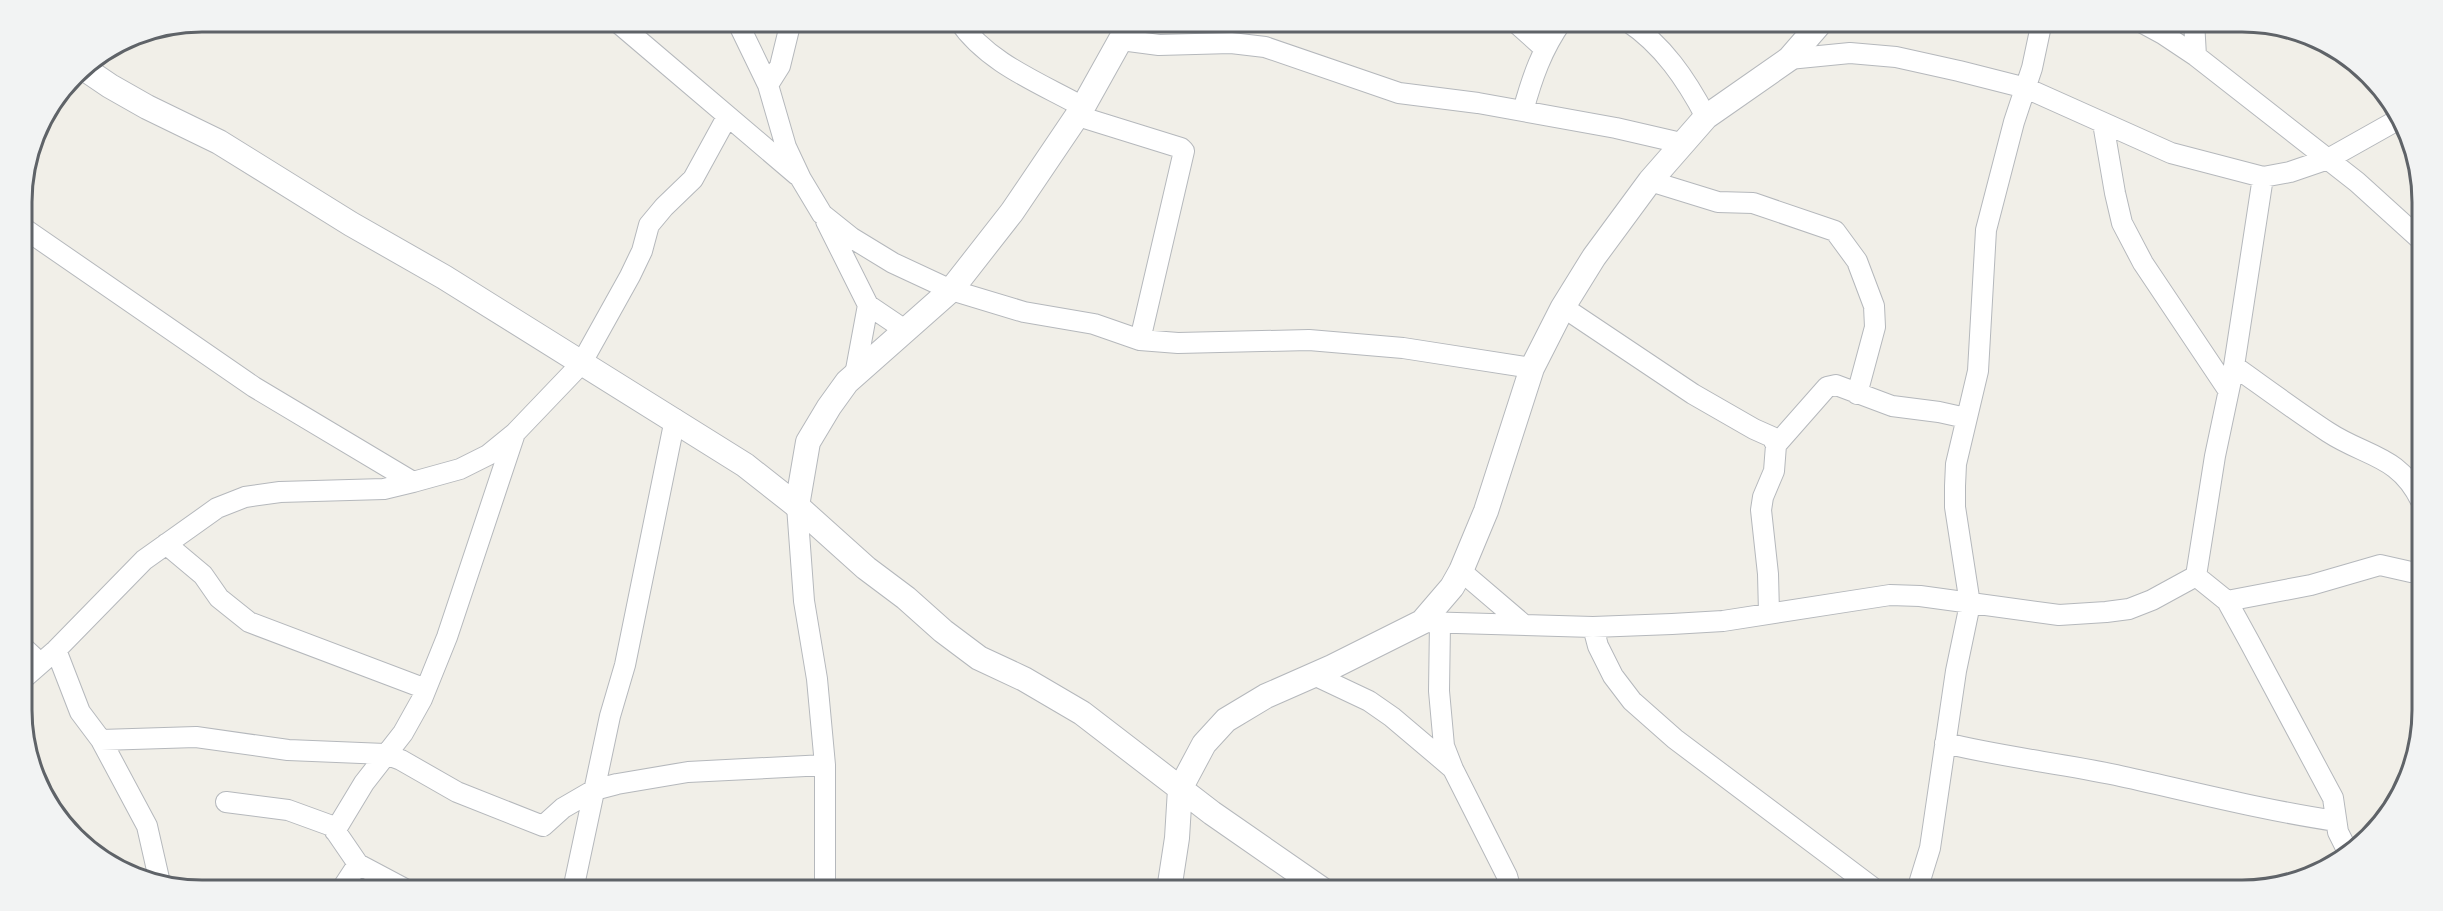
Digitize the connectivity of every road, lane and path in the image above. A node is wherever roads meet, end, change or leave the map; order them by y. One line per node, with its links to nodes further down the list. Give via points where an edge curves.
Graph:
1 (1126, 31): 21 (street)
2 (1525, 31): 14 (street)
3 (1555, 31): 14 (street)
4 (1640, 31): 23 (street, via 1658,46 1688,83)
5 (1813, 31): 16 (street)
6 (2040, 31): 19 (street)
7 (2158, 31): 15 (street)
8 (2195, 31): 15 (street)
9 (628, 32): 22 (street)
10 (742, 32): 18 (street)
11 (788, 32): 18 (street, via 780,66)
12 (966, 32): 21 (street, via 989,54)
13 (1127, 32): 20 (street, via 1159,45 1232,43 1265,47 1400,93)
14 (1544, 48): 20 (street)
15 (2196, 56): 27 (street)
16 (1789, 59): 19 (street, via 1850,53 1896,57); 23 (street)
17 (91, 73): 39 (street, via 147,107 219,142)
18 (768, 85): 29 (street, via 779,129)
19 (2026, 88): 24 (street); 45 (street, via 1986,230 1978,371)
20 (1523, 111): 26 (street)
21 (1081, 112): 34 (street, via 1012,212); 38 (street, via 1184,151)
22 (727, 117): 29 (street); 39 (street, via 693,180 649,225 630,276)
23 (1706, 117): 26 (street)
24 (2103, 123): 28 (street, via 2171,153); 43 (street, via 2122,223 2143,263)
25 (2392, 123): 27 (street)
26 (1681, 143): 30 (street)
27 (2328, 159): 28 (street); 32 (street)
28 (2263, 177): 40 (street)
29 (801, 179): 31 (street)
30 (1650, 181): 36 (street); 44 (street, via 1718,202 1754,203 1835,231 1857,261 1874,306 1875,327)
31 (822, 214): 34 (street, via 893,263); 35 (street)
32 (2412, 232)
33 (32, 234): 49 (street, via 254,387)
34 (951, 290): 37 (street); 38 (street, via 1024,312 1094,324)
35 (868, 304): 37 (street); 42 (street)
36 (1563, 307): 41 (street); 48 (street, via 1693,394 1772,437)
37 (905, 330): 42 (street)
38 (1140, 340): 41 (street, via 1309,340 1403,348)
39 (580, 363): 46 (street); 47 (street)
40 (2234, 366): 43 (street); 50 (street, via 2330,433 2400,470)
41 (1532, 368): 53 (street, via 1486,511)
42 (855, 375): 51 (street, via 808,441)
43 (2228, 390): 55 (street)
44 (1857, 394): 45 (street, via 1892,406); 48 (street, via 1836,385 1827,387)
45 (1966, 418): 57 (street, via 1956,464 1955,507)
46 (675, 419): 51 (street, via 745,465); 74 (street, via 625,665)
47 (515, 434): 49 (street, via 488,455 460,469); 67 (street)
48 (1776, 445): 58 (street, via 1774,471 1761,510)
49 (413, 482): 52 (street, via 384,489 245,497 217,508)
50 (2412, 484)
51 (796, 506): 71 (street); 73 (street, via 979,658 1082,713)
52 (166, 544): 62 (street, via 144,560); 67 (street, via 203,575 219,598 249,622)
53 (1461, 571): 59 (street); 60 (street)
54 (2412, 572): 56 (street, via 2380,565 2311,585)
55 (2196, 576): 56 (street); 57 (street, via 2152,600 2106,612 2059,615)
56 (2227, 601): 76 (street, via 2322,775 2333,798)
57 (1970, 604): 58 (street, via 1890,595); 69 (street)
58 (1769, 613): 61 (street, via 1723,621)
59 (1431, 623): 60 (street); 66 (street); 72 (street, via 1444,746)
60 (1522, 624): 61 (street)
61 (1593, 627): 83 (street, via 1613,676 1632,701 1675,739)
62 (56, 650): 64 (street); 68 (street, via 80,712)
63 (31, 655): 64 (street)
64 (39, 662): 65 (street)
65 (31, 670)
66 (1314, 675): 72 (street, via 1369,701); 73 (street, via 1266,696 1226,720 1204,744)
67 (426, 688): 70 (street, via 403,734)
68 (100, 740): 70 (street, via 196,737 288,750); 80 (street, via 147,826)
69 (1945, 743): 76 (street); 84 (street, via 1930,848)
70 (385, 754): 74 (street, via 457,792 540,826); 77 (street)
71 (825, 765): 74 (street, via 688,772); 88 (street)
72 (1453, 769): 82 (street)
73 (1180, 789): 81 (street); 89 (street)
74 (594, 790): 87 (street)
75 (226, 802): 77 (street, via 288,810 332,826)
76 (2336, 821): 78 (street)
77 (335, 831): 79 (street)
78 (2343, 845)
79 (358, 864): 85 (street); 86 (street)
80 (158, 873)
81 (1308, 879)
82 (1508, 879)
83 (1862, 879)
84 (1920, 879)
85 (347, 880)
86 (388, 880)
87 (575, 880)
88 (825, 880)
89 (1171, 880)

